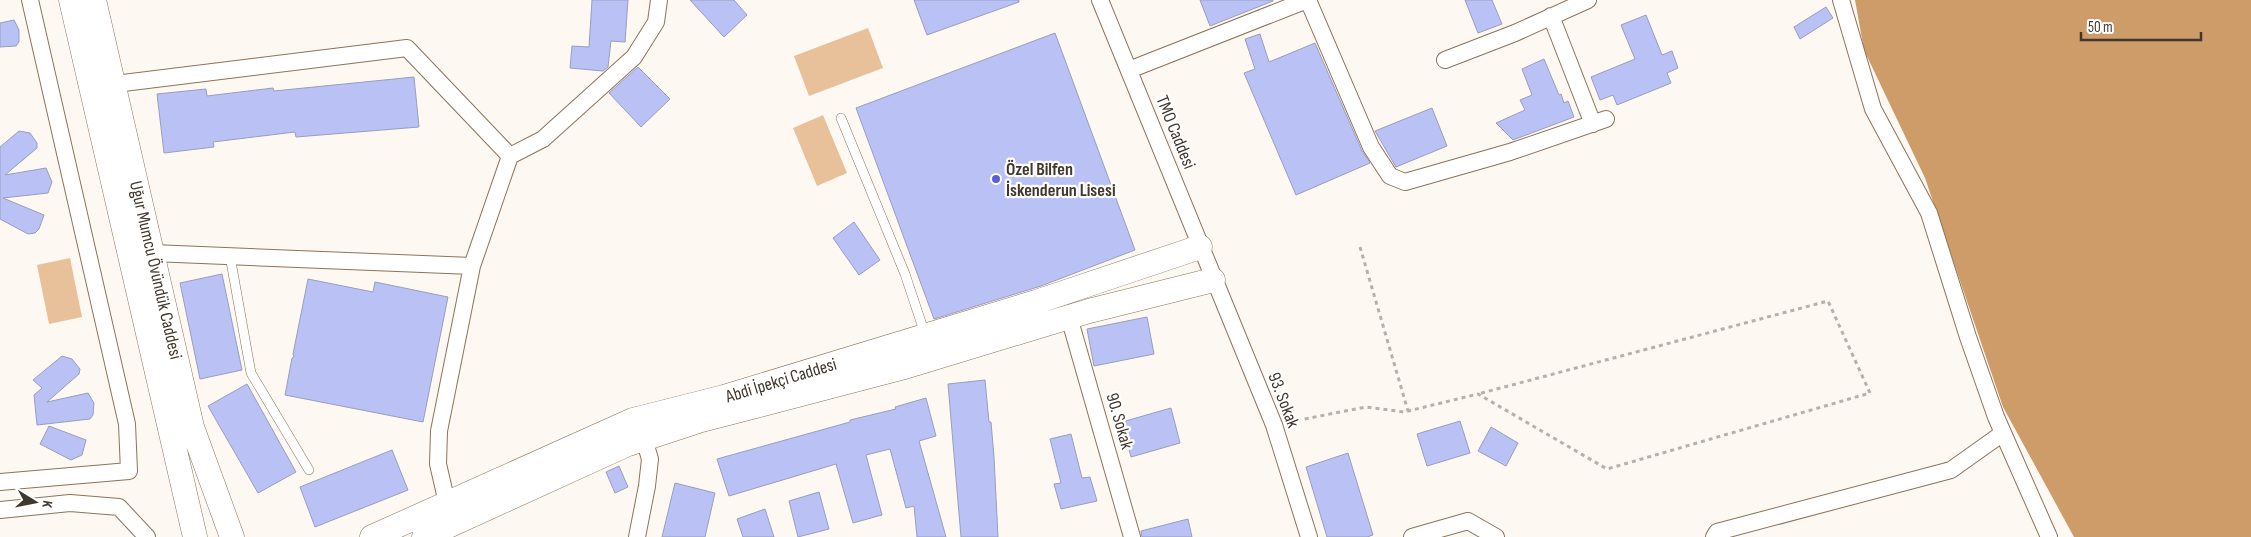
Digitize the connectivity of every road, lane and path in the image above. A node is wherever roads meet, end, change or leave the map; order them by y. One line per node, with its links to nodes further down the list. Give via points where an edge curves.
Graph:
1 (30, 0): 30 (street, via 128,424 129,471)
2 (71, 0): 34 (street, Uğur Mumcu Övündük Caddesi)
3 (94, 0): 12 (street, Uğur Mumcu Övündük Caddesi)
4 (658, 0): 14 (street, via 656,22 634,57 543,139)
5 (1100, 0): 11 (street, TMO Caddesi)
6 (1308, 0): 9 (street, via 1371,147 1390,176 1405,182 1510,152 1600,121); 11 (street)
7 (1588, 0): 9 (street)
8 (1840, 0): 27 (street, via 1873,109 1929,213 1968,337)
9 (1551, 16): 10 (street)
10 (1445, 60)
11 (1129, 70): 15 (street, TMO Caddesi)
12 (115, 84): 14 (street, via 408,48); 17 (street, Uğur Mumcu Övündük Caddesi)
13 (841, 118): 23 (lane, via 905,274)
14 (510, 156): 19 (street)
15 (1200, 247): 20 (street, TMO Caddesi); 23 (street, Abdi İpekçi Caddesi)
16 (1360, 247): 25 (path)
17 (152, 253): 18 (street); 35 (street, Uğur Mumcu Övündük Caddesi, via 192,428)
18 (230, 256): 19 (street); 29 (lane, via 252,373)
19 (472, 266): 31 (street, via 439,431 438,464)
20 (1213, 280): 21 (street, Abdi İpekçi Caddesi); 26 (street, 93. Sokak)
21 (1069, 317): 28 (street, Abdi İpekçi Caddesi, via 901,368 698,421); 39 (street, 90. Sokak)
22 (902, 331): 23 (lane)
23 (926, 336): 31 (street, Abdi İpekçi Caddesi, via 724,397 633,420)
24 (1478, 394): 24 (path, via 1607,468 1870,393 1828,301); 25 (path)
25 (1408, 411): 26 (path, via 1366,407)
26 (1274, 425): 40 (street, 93. Sokak)
27 (2003, 433): 43 (street, via 1951,470 1717,532); 44 (street)
28 (644, 439): 37 (street, Abdi İpekçi Caddesi); 38 (street, via 650,459)
29 (309, 470)
30 (0, 482)
31 (447, 503): 36 (street, Abdi İpekçi Caddesi)
32 (0, 510): 33 (street, via 70,503 119,507)
33 (147, 537)
34 (195, 537)
35 (232, 537)
36 (372, 537)
37 (424, 537)
38 (636, 537)
39 (1132, 537)
40 (1309, 537)
41 (1412, 537): 42 (street, via 1468,521)
42 (1496, 537)
43 (1714, 537)
44 (2049, 537)

